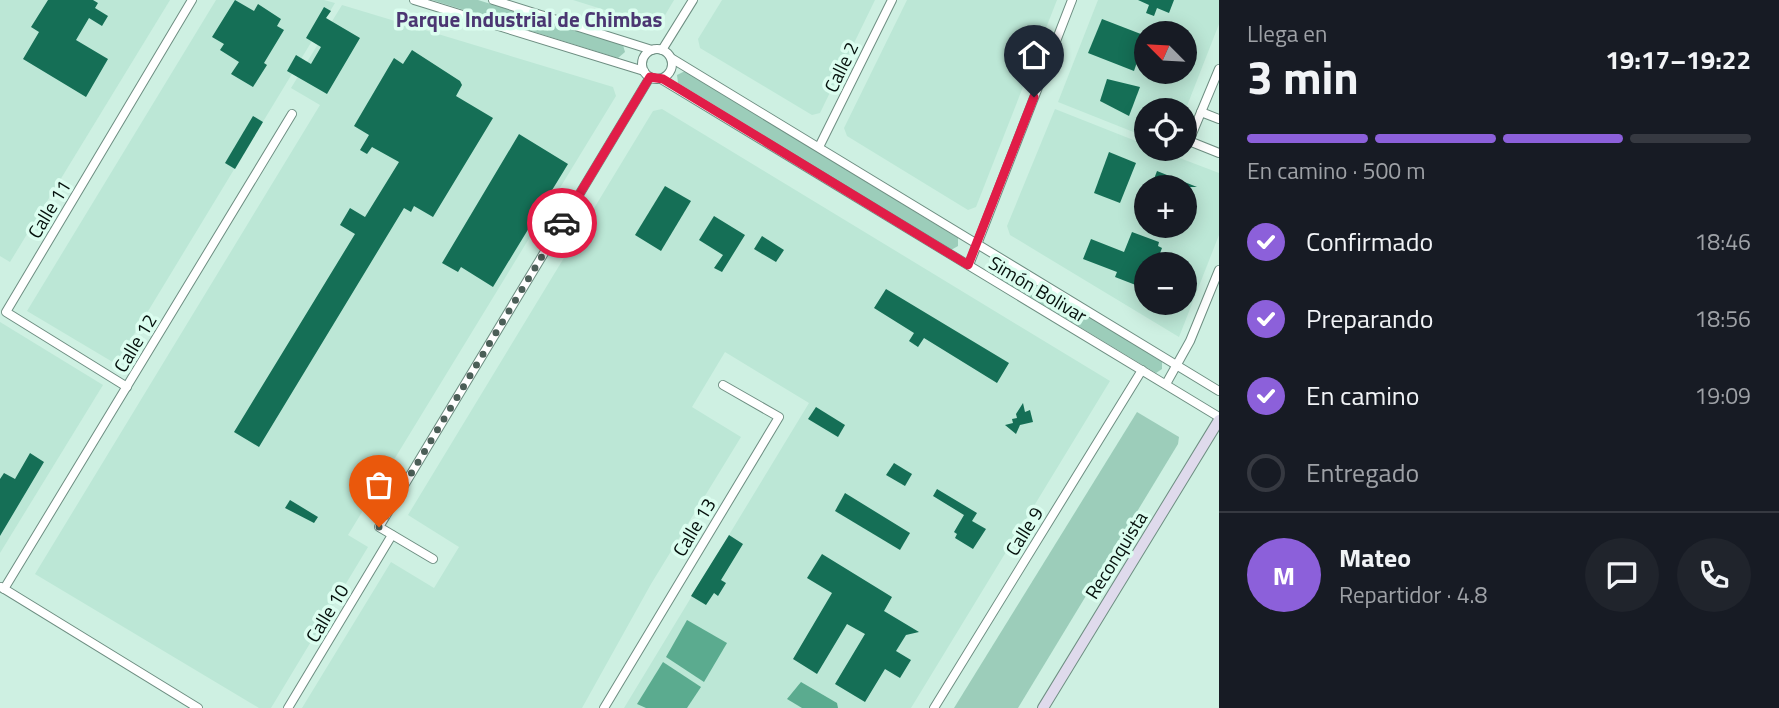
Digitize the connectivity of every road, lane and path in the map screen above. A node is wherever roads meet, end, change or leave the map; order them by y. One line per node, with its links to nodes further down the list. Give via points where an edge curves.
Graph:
1 (192, 0): 25 (street, Calle 11, via 6,312)
2 (414, 0): 11 (street)
3 (493, 0): 7 (street)
4 (693, 0): 8 (street)
5 (892, 0): 16 (street, Calle 2)
6 (1072, 0): 18 (street)
7 (652, 50): 8 (street); 11 (street, via 645,56)
8 (662, 50): 9 (street)
9 (671, 58): 12 (street, via 672,68); 16 (street, Simón Bolivar)
10 (1219, 69): 13 (street)
11 (647, 74): 12 (street); 28 (street, via 379,527)
12 (661, 79): 19 (street, Simón Bolivar)
13 (1201, 112): 15 (street); 17 (street, via 1189,141)
14 (292, 114): 25 (street, Calle 12)
15 (1219, 119)
16 (820, 147): 18 (street, Simón Bolivar)
17 (1219, 153)
18 (977, 243): 19 (street); 21 (street, Simón Bolivar)
19 (968, 265): 22 (street, Simón Bolivar)
20 (1219, 270): 21 (street)
21 (1177, 365): 23 (street); 26 (street, Simón Bolivar)
22 (1142, 370): 23 (street, Simón Bolivar); 34 (street, Calle 9)
23 (1166, 384): 27 (street, Simón Bolivar)
24 (723, 385): 33 (street, Calle 13, via 779,417)
25 (127, 387): 30 (street, Calle 12)
26 (1219, 391)
27 (1219, 418): 35 (street, Reconquista)
28 (392, 535): 29 (street); 32 (street, Calle 10)
29 (433, 559)
30 (2, 588): 31 (street)
31 (198, 708)
32 (288, 708)
33 (604, 708)
34 (934, 708)
35 (1043, 708)

